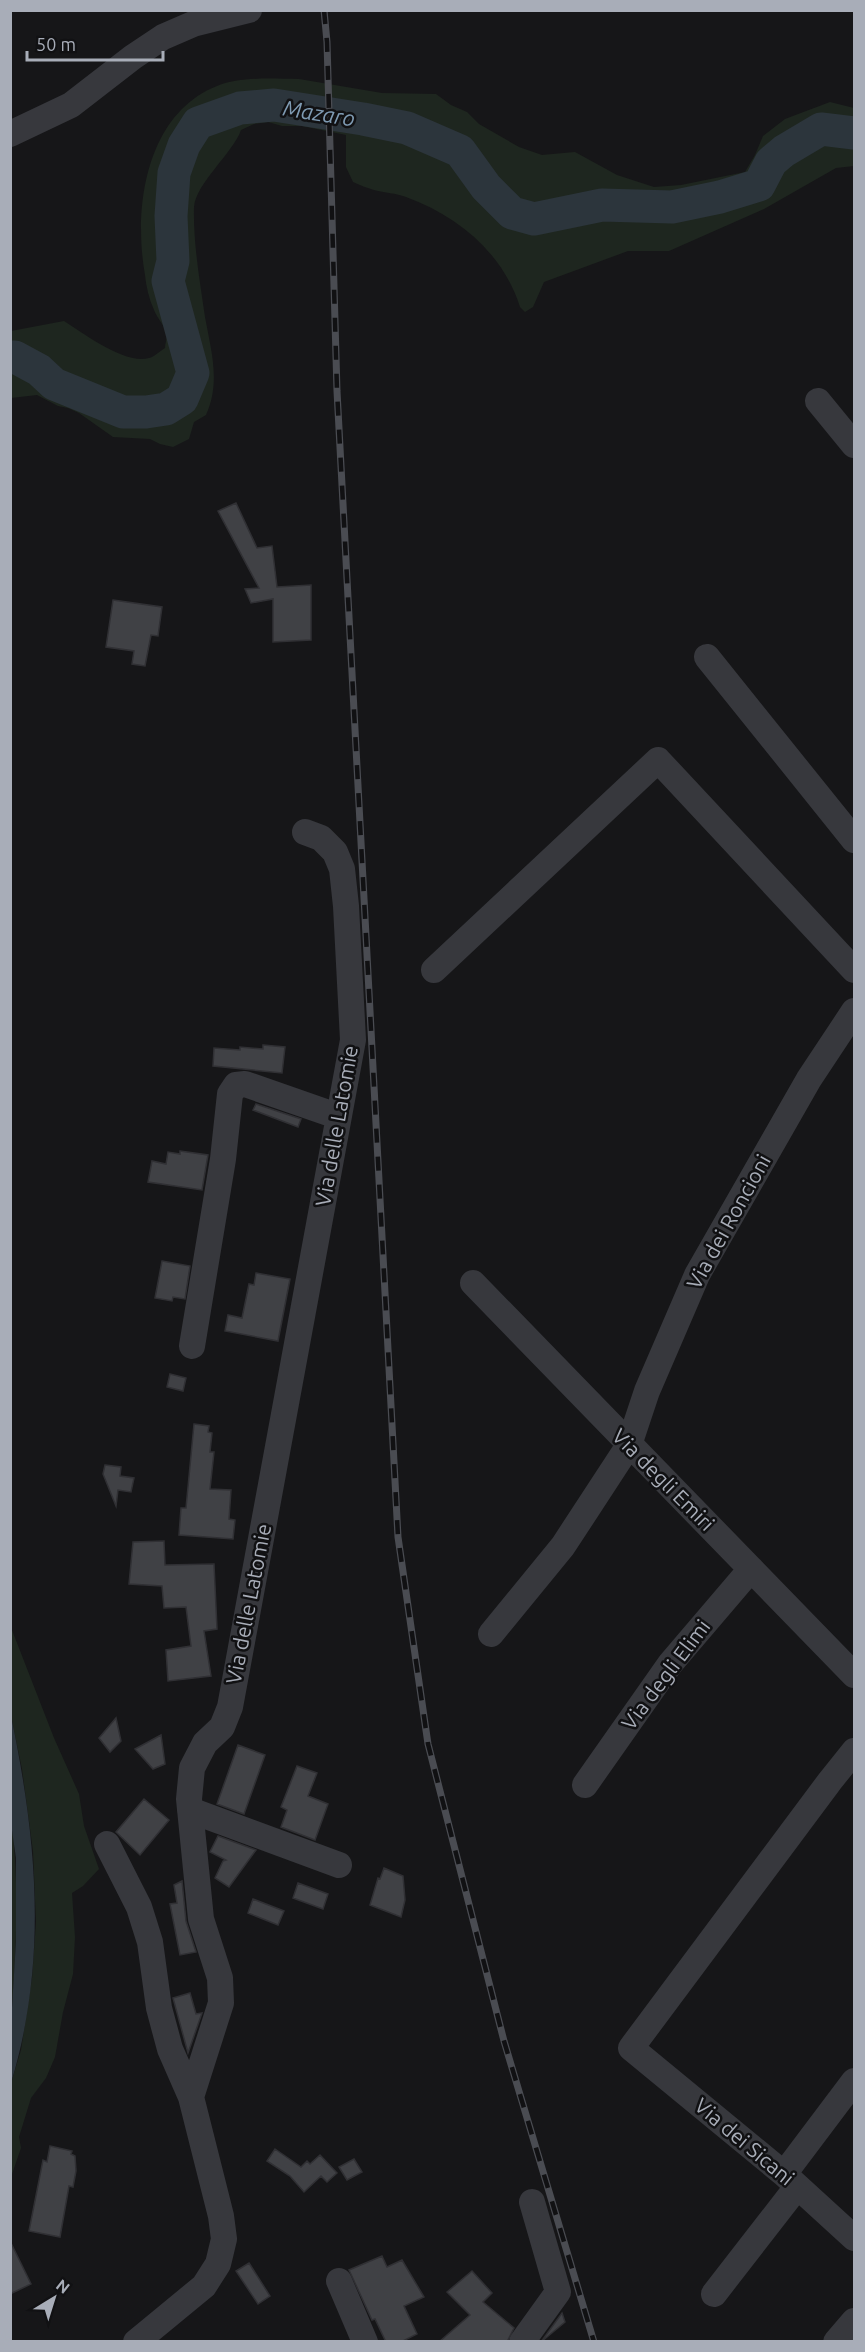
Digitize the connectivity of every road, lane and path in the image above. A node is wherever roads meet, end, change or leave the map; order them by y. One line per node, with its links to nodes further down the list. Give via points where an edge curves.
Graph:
1 (249, 10): 2 (street, via 193,24 163,38 71,105)
2 (10, 134)
3 (818, 401): 4 (street)
4 (855, 445)
5 (707, 657): 7 (street)
6 (305, 832): 11 (street, Via delle Latomie, via 321,838 335,852 342,868 352,1040)
7 (855, 840)
8 (434, 970): 9 (street, via 658,760)
9 (855, 970)
10 (855, 1011): 14 (street, Via dei Roncioni, via 809,1079 697,1275 647,1391)
11 (337, 1116): 13 (street, via 245,1084 236,1085 230,1094); 20 (street, Via delle Latomie, via 230,1707 222,1727 204,1743 192,1768)
12 (473, 1283): 14 (street, Via degli Emiri)
13 (192, 1346)
14 (629, 1445): 15 (street, Via degli Emiri); 16 (street, Via dei Roncioni, via 563,1545)
15 (751, 1569): 17 (street, Via degli Emiri); 19 (street, Via degli Elimi, via 670,1664)
16 (491, 1634)
17 (855, 1676)
18 (855, 1751): 25 (street, Via dei Sicani, via 631,2048)
19 (585, 1785)
20 (190, 1810): 22 (street); 24 (street, Via delle Latomie, via 201,1919 220,1978 221,2003)
21 (107, 1844): 24 (street, via 139,1907 150,1942 159,2008 170,2049)
22 (339, 1865)
23 (855, 2081): 25 (street)
24 (191, 2097): 31 (street, via 224,2239 218,2264 204,2286)
25 (790, 2181): 27 (street, Via dei Sicani); 29 (street)
26 (532, 2202): 33 (street, via 558,2292)
27 (855, 2238)
28 (339, 2282): 32 (street)
29 (714, 2294)
30 (855, 2322): 34 (street)
31 (136, 2342)
32 (365, 2342)
33 (522, 2342)
34 (836, 2342)

